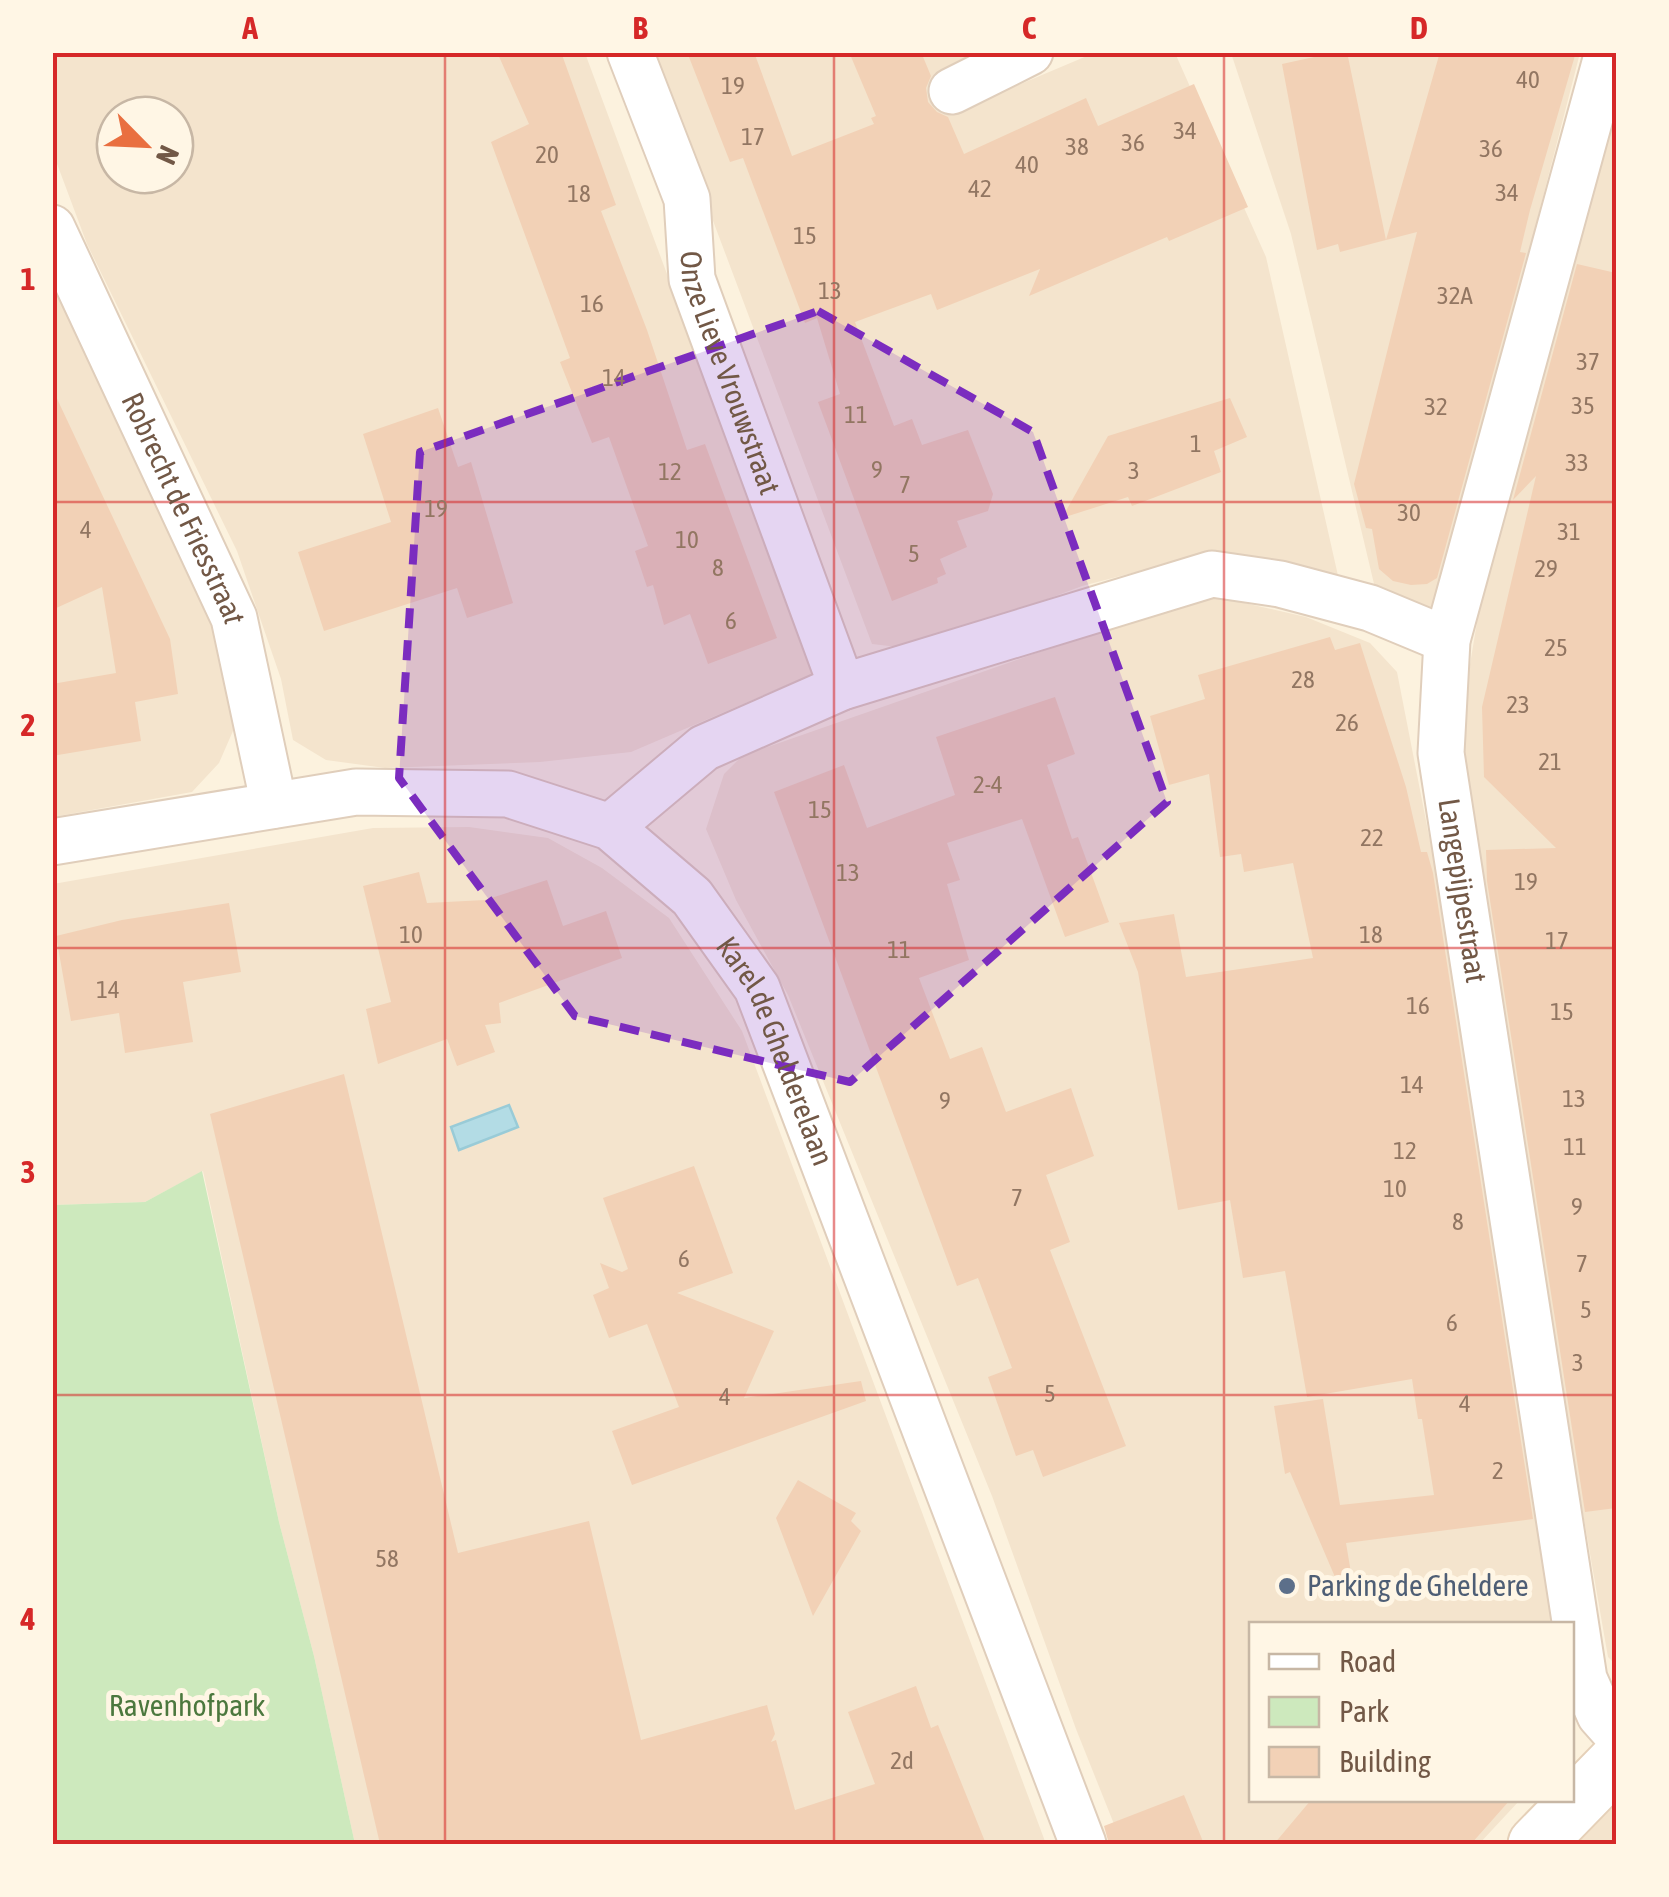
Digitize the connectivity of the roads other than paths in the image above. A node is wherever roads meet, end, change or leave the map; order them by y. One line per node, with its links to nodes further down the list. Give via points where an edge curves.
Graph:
1 (630, 52): 7 (street, Onze Lieve Vrouwstraat, via 687,198 692,279)
2 (1030, 52): 4 (street)
3 (1608, 52): 6 (street, Langepijpestraat)
4 (952, 91)
5 (52, 228): 8 (street, Robrecht de Friesstraat, via 234,618)
6 (1447, 640): 7 (street, via 1370,608 1212,574); 11 (street, Langepijpestraat, via 1441,752 1458,870 1584,1679 1600,1716)
7 (842, 687): 9 (street, via 704,748)
8 (274, 805): 9 (street, Karel de Ghelderelaan, via 356,792 508,794); 10 (street, Karel de Ghelderelaan)
9 (610, 827): 13 (street, Karel de Ghelderelaan, via 692,897 757,988)
10 (52, 842)
11 (1616, 1732)
12 (1616, 1762): 14 (street)
13 (1084, 1844)
14 (1536, 1844)

